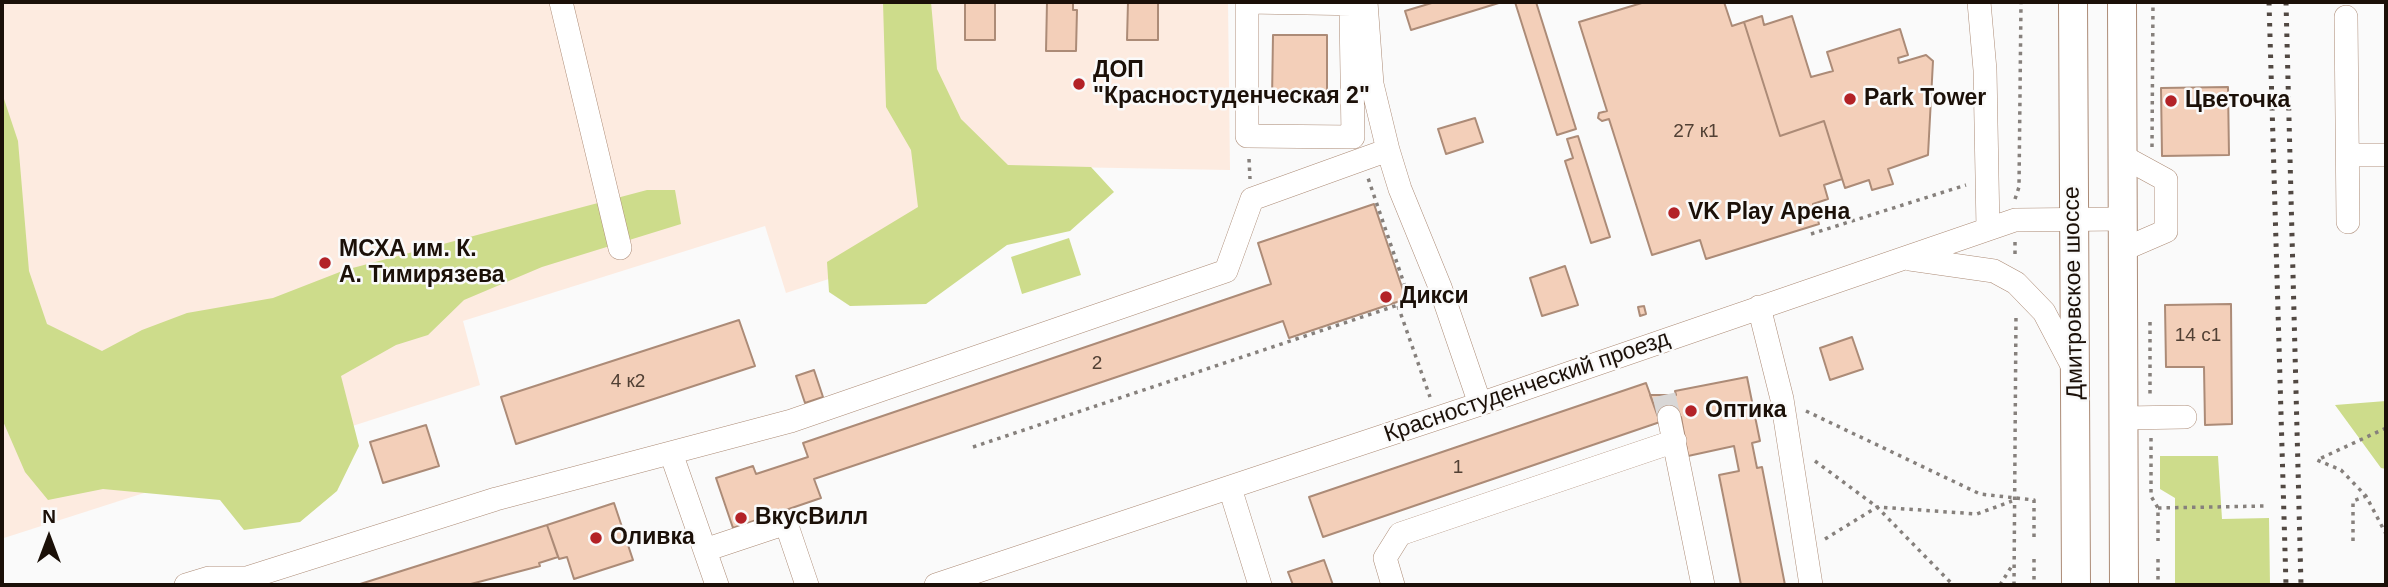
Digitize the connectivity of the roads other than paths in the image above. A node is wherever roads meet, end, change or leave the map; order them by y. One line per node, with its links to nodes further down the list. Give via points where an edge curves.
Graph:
1 (561, 2): 16 (street)
2 (1979, 2): 15 (street, via 1990,178)
3 (2073, 2): 13 (main road, Дмитровское шоссе)
4 (2122, 2): 11 (main road, Дмитровское шоссе)
5 (1247, 3): 6 (street); 6 (street, via 1247,136 1353,137)
6 (1364, 3): 8 (street, via 1372,85)
7 (2346, 17): 9 (street)
8 (1388, 150): 21 (street); 26 (street, via 1252,199 1226,271 791,421)
9 (2348, 155): 10 (street); 14 (street)
10 (2386, 155)
11 (2122, 156): 12 (main road, Дмитровское шоссе); 17 (street, via 2166,180 2166,231)
12 (2122, 219): 13 (street, Красностуденческий проезд); 17 (main road, Дмитровское шоссе)
13 (2073, 220): 15 (street, Красностуденческий проезд, via 2015,220); 20 (main road, Дмитровское шоссе)
14 (2348, 222)
15 (1988, 229): 18 (street, Красностуденческий проезд)
16 (620, 248)
17 (2122, 250): 23 (main road, Дмитровское шоссе)
18 (1903, 258): 19 (street, Красностуденческий проезд); 20 (street, via 1994,271 2016,282 2044,312)
19 (1759, 307): 21 (street, Красностуденческий проезд); 36 (street, via 1782,399)
20 (2075, 371): 37 (main road, Дмитровское шоссе)
21 (1480, 404): 27 (street, Красностуденческий проезд)
22 (1669, 417): 25 (street)
23 (2124, 418): 24 (street); 38 (main road, Дмитровское шоссе)
24 (2185, 418)
25 (1675, 441): 34 (street, via 1400,534 1385,558); 35 (street)
26 (671, 453): 28 (street); 29 (street, via 496,499 247,578 209,578)
27 (1230, 488): 32 (street, Красностуденческий проезд); 33 (street)
28 (705, 550): 30 (street); 31 (street, via 786,523)
29 (186, 585)
30 (718, 585)
31 (807, 585)
32 (936, 585)
33 (1260, 585)
34 (1393, 585)
35 (1703, 585)
36 (1811, 585)
37 (2076, 585)
38 (2124, 585)

